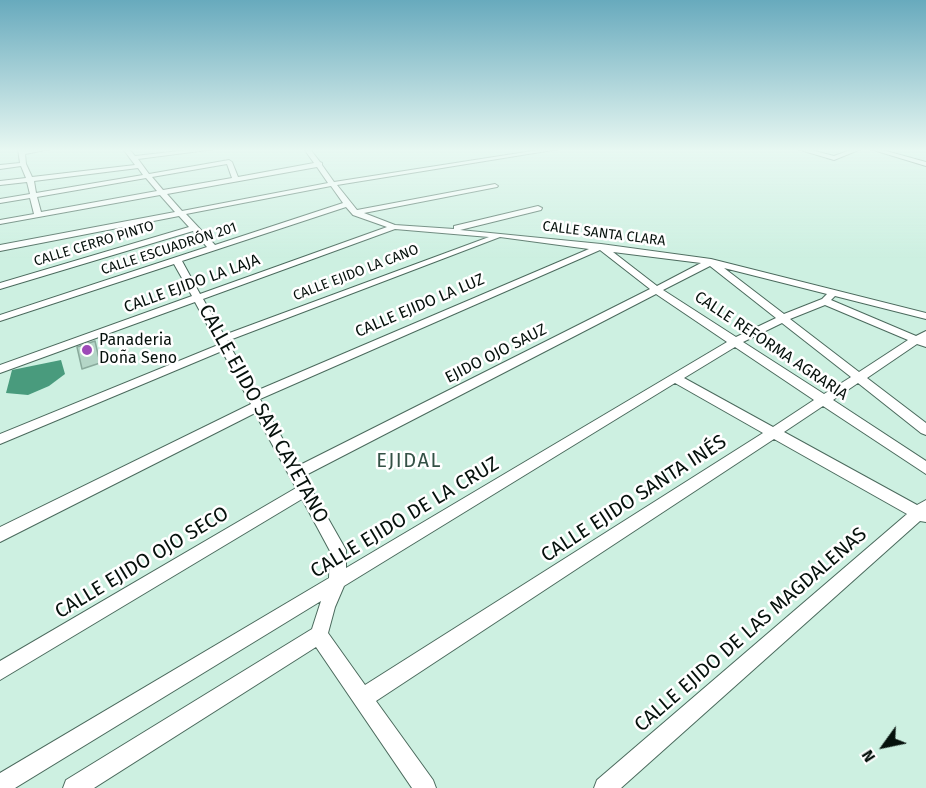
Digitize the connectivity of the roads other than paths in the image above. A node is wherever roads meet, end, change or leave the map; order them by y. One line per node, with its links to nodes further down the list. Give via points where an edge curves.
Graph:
1 (32, 186): 9 (street)
2 (89, 186): 9 (street)
3 (156, 186): 8 (street)
4 (197, 186): 8 (street)
5 (322, 186): 13 (street)
6 (333, 186): 11 (street, CALLE SANTA CLARA)
7 (495, 186): 14 (street)
8 (161, 192): 13 (street); 15 (street)
9 (34, 195): 10 (street); 15 (street)
10 (0, 201)
11 (346, 204): 14 (street, CALLE SANTA CLARA); 23 (street, CALLE ESCUADRÓN 201)
12 (538, 208): 19 (street)
13 (180, 212): 18 (street); 22 (street)
14 (356, 213): 17 (street, CALLE SANTA CLARA)
15 (39, 215): 16 (street)
16 (0, 222)
17 (394, 227): 19 (street, CALLE SANTA CLARA); 28 (street, CALLE EJIDO LA LAJA)
18 (195, 228): 23 (street); 26 (street, CALLE CERRO PINTO)
19 (444, 231): 20 (street, CALLE SANTA CLARA)
20 (500, 235): 21 (street, CALLE SANTA CLARA); 35 (street, CALLE EJIDO LA CANO)
21 (601, 247): 25 (street, CALLE SANTA CLARA); 27 (street, CALLE REFORMA AGRARIA); 40 (street, CALLE EJIDO LA LUZ)
22 (0, 248)
23 (213, 248): 24 (street, CALLE ESCUADRÓN 201)
24 (177, 261): 28 (street, CALLE EJIDO SAN CAYETANO); 31 (street, CALLE ESCUADRÓN 201)
25 (711, 262): 27 (street, EJIDO OJO SAUZ); 29 (street, CALLE SANTA CLARA); 32 (street)
26 (0, 286)
27 (658, 291): 34 (street, CALLE REFORMA AGRARIA); 45 (street, EJIDO OJO SAUZ)
28 (199, 297): 35 (street, CALLE EJIDO SAN CAYETANO); 36 (street, CALLE EJIDO LA LAJA)
29 (830, 297): 30 (street, CALLE SANTA CLARA); 32 (street, CALLE EJIDO DE LA CRUZ); 33 (street)
30 (926, 316)
31 (0, 318)
32 (781, 319): 34 (street, CALLE EJIDO DE LA CRUZ); 37 (street)
33 (922, 339): 37 (street, CALLE EJIDO SANTA INÉS)
34 (735, 342): 38 (street, CALLE EJIDO DE LA CRUZ); 39 (street, CALLE REFORMA AGRARIA)
35 (223, 343): 40 (street, CALLE EJIDO SAN CAYETANO); 43 (street, CALLE EJIDO LA CANO)
36 (0, 369)
37 (857, 378): 39 (street, CALLE EJIDO SANTA INÉS); 41 (street)
38 (676, 379): 42 (street); 49 (street, CALLE EJIDO DE LA CRUZ)
39 (823, 401): 42 (street, CALLE EJIDO SANTA INÉS); 44 (street, CALLE REFORMA AGRARIA)
40 (255, 402): 45 (street, CALLE EJIDO SAN CAYETANO); 48 (street, CALLE EJIDO LA LUZ)
41 (926, 430)
42 (775, 434): 47 (street); 52 (street, CALLE EJIDO SANTA INÉS)
43 (0, 439)
44 (926, 468)
45 (295, 474): 46 (street, CALLE EJIDO SAN CAYETANO)
46 (305, 490): 49 (street, CALLE EJIDO SAN CAYETANO, via 338,550); 51 (street, CALLE EJIDO OJO SECO)
47 (924, 512): 56 (street, CALLE EJIDO DE LAS MAGDALENAS)
48 (0, 535)
49 (336, 584): 50 (street, CALLE EJIDO SAN CAYETANO); 53 (street, CALLE EJIDO DE LA CRUZ)
50 (320, 634): 52 (street); 55 (street)
51 (0, 672)
52 (363, 698): 54 (street)
53 (0, 785)
54 (419, 786)
55 (74, 788)
56 (605, 788)

